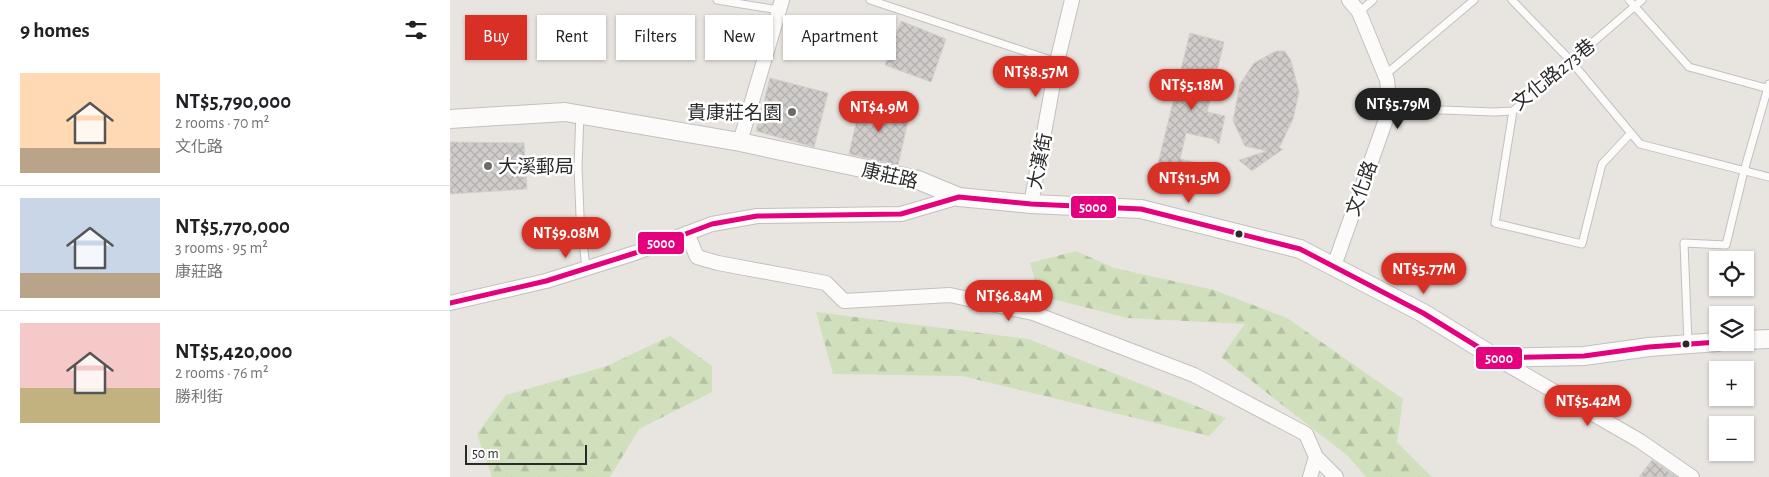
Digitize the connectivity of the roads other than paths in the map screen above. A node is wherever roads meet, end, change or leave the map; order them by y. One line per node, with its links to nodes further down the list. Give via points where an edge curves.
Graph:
1 (717, 0): 10 (lane)
2 (870, 0): 14 (lane)
3 (1072, 0): 14 (street, 大漢街)
4 (1349, 0): 12 (street, 文化路)
5 (1373, 0): 12 (lane)
6 (1474, 0): 15 (lane)
7 (1512, 0): 13 (lane)
8 (1629, 0): 11 (lane)
9 (1642, 0): 11 (lane, 文化路273巷)
10 (780, 5): 22 (street)
11 (1635, 6): 13 (lane, 文化路273巷); 16 (lane, via 1689,67)
12 (1359, 12): 15 (street, 文化路)
13 (1570, 60): 18 (lane, 文化路273巷); 21 (lane)
14 (1057, 62): 26 (street, 大漢街)
15 (1385, 75): 17 (street, 文化路)
16 (1769, 87): 23 (lane)
17 (1390, 108): 18 (lane, 文化路273巷); 28 (street, 文化路)
18 (1514, 111): 21 (lane, via 1495,223 1582,244 1602,164)
19 (580, 114): 20 (street, 康莊路, via 565,112); 22 (street, 康莊路); 29 (lane, via 578,166)
20 (450, 119)
21 (1631, 134): 23 (lane, via 1640,144)
22 (740, 142): 25 (street, 康莊路, via 918,180)
23 (1744, 171): 24 (lane); 34 (lane, via 1726,245 1684,243)
24 (1769, 177)
25 (958, 197): 26 (street, 康莊路); 27 (street, via 901,214 757,216 712,224)
26 (1031, 204): 28 (street, 康莊路, via 1141,208 1300,250)
27 (687, 233): 29 (street); 36 (street, via 697,257 826,283 844,301 950,295 1033,313 1194,375 1306,434)
28 (1334, 266): 35 (street, 康莊路, via 1423,313)
29 (586, 268): 30 (street, via 546,281)
30 (450, 303)
31 (1769, 339): 32 (street)
32 (1754, 340)
33 (1709, 342): 34 (street)
34 (1688, 343): 35 (street, via 1584,356)
35 (1496, 358): 39 (street, via 1640,441)
36 (1316, 457): 37 (street); 38 (street)
37 (1310, 477)
38 (1336, 477)
39 (1692, 477)

